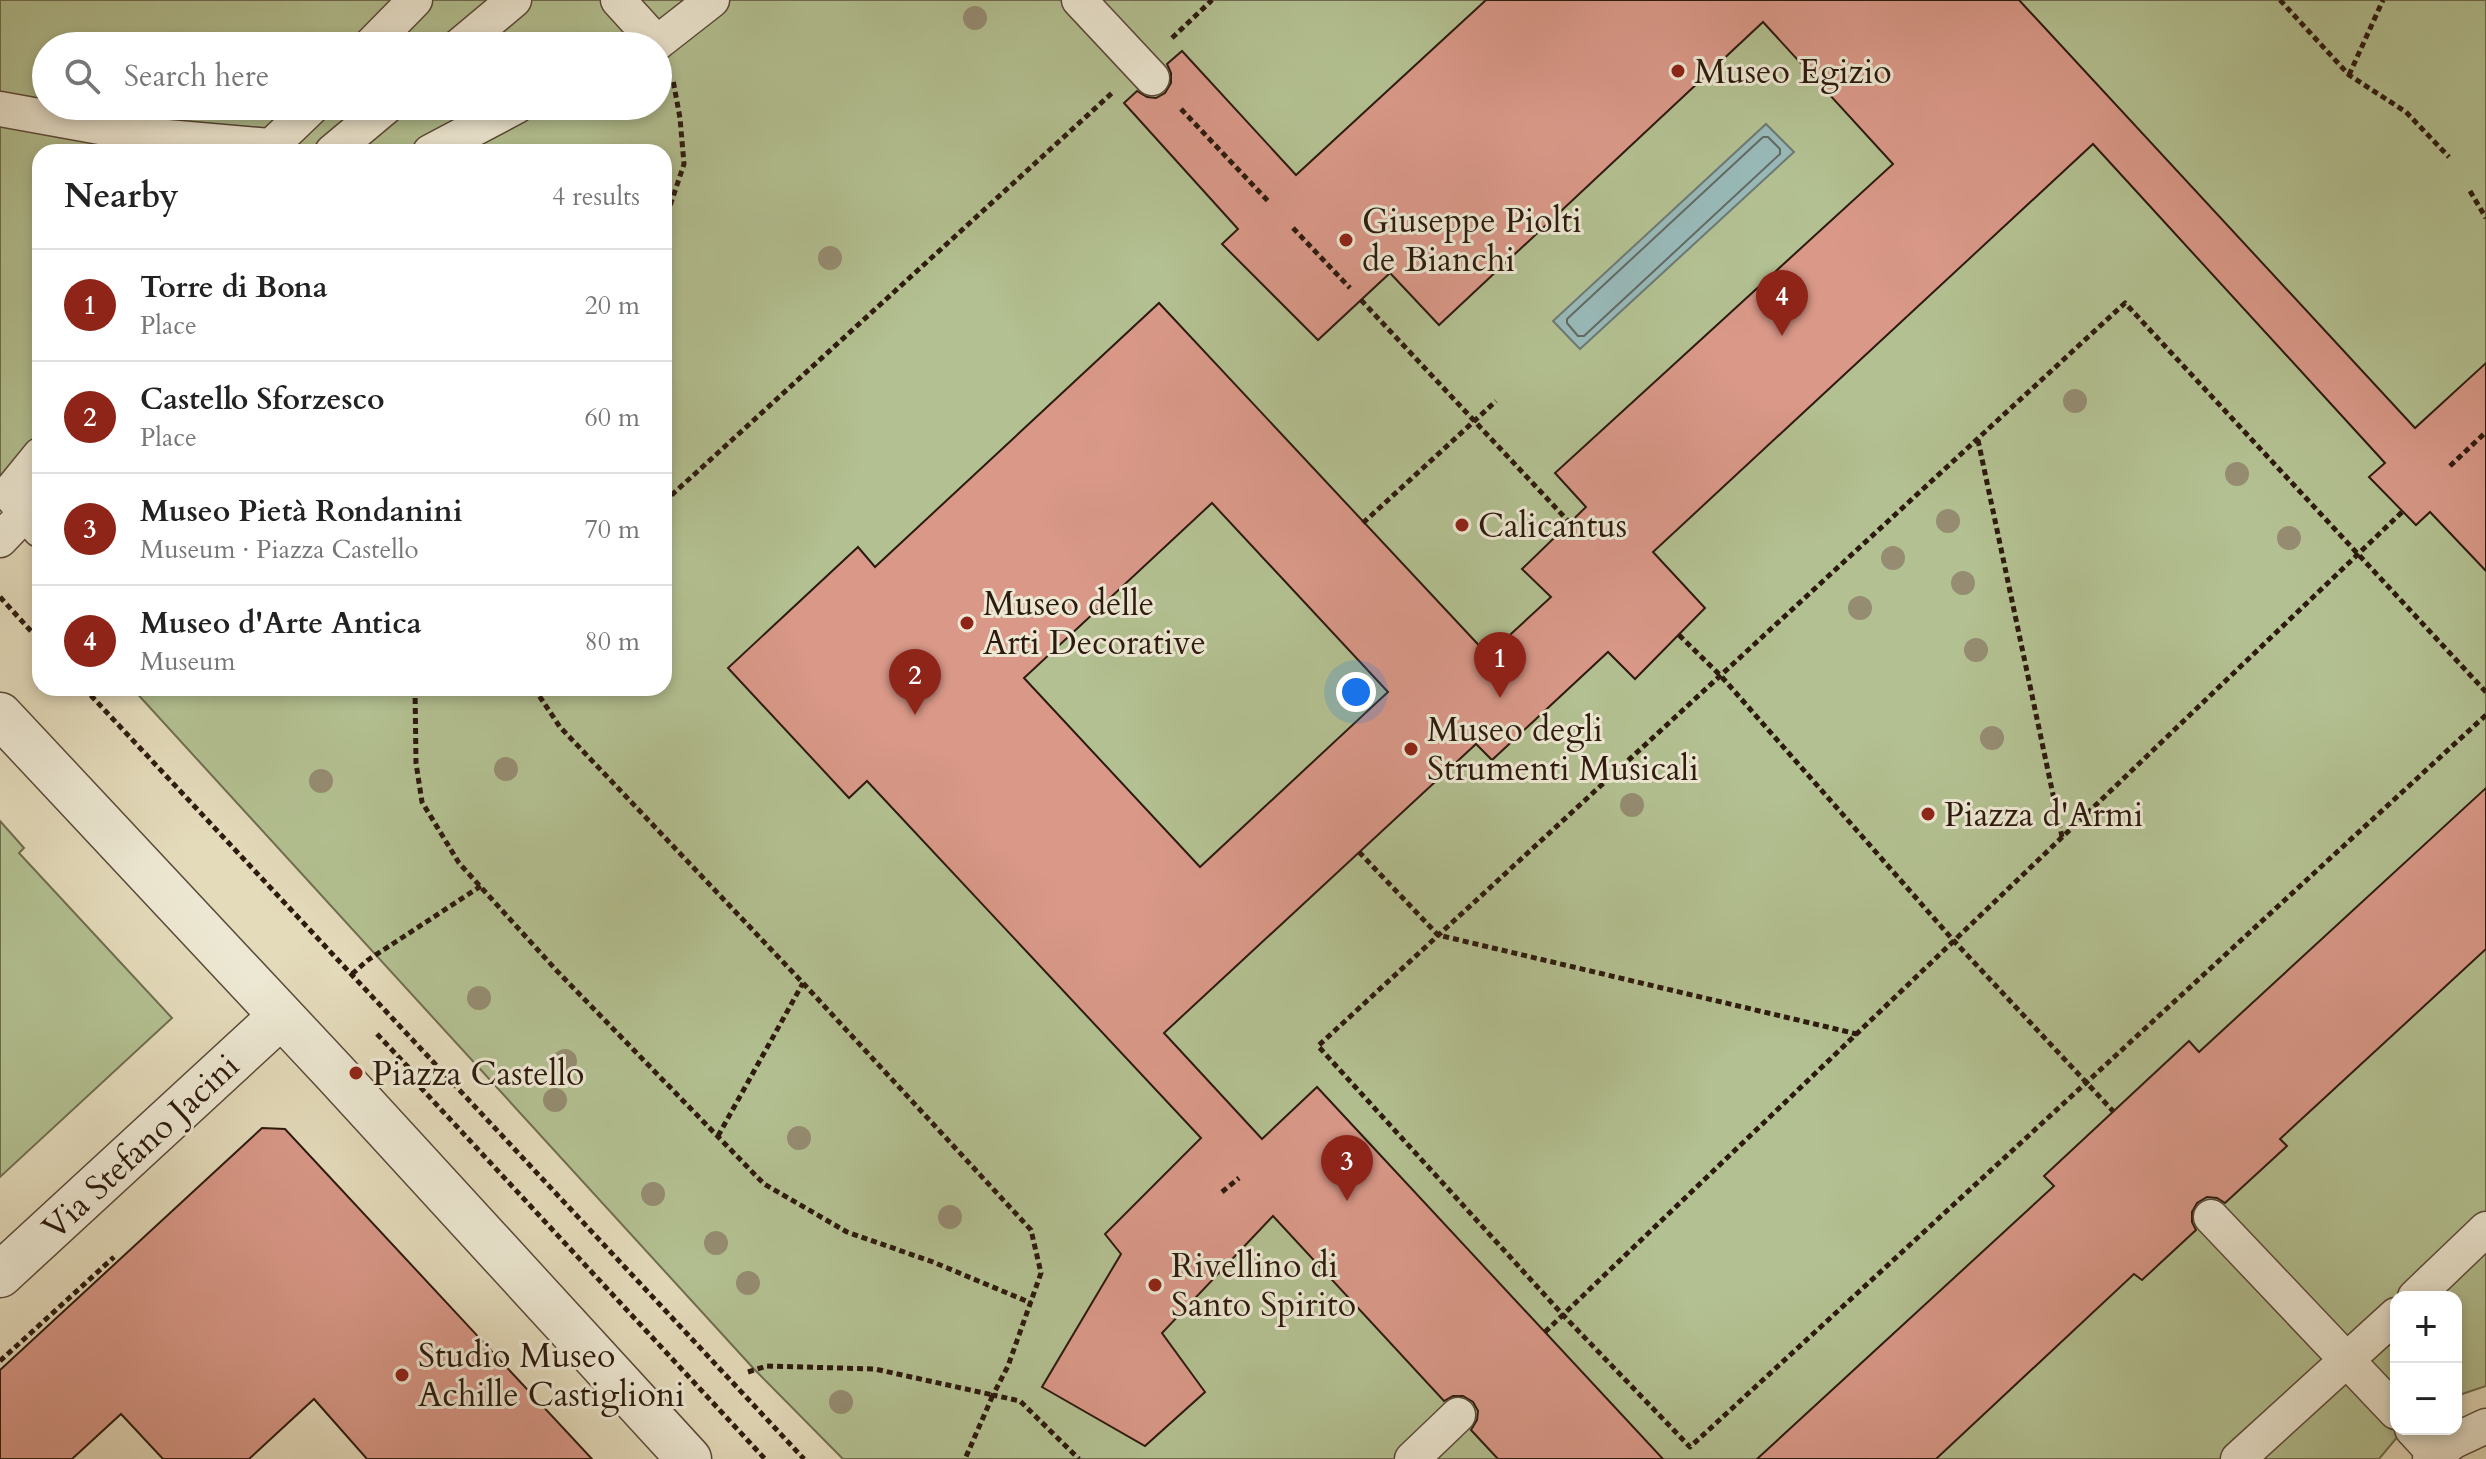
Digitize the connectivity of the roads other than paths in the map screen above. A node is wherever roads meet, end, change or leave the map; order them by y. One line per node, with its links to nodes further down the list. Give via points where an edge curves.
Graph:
1 (415, 0): 6 (street)
2 (514, 0): 7 (street)
3 (618, 0): 8 (street)
4 (712, 0): 9 (street)
5 (1079, 0): 10 (street)
6 (384, 32)
7 (476, 32)
8 (643, 32)
9 (668, 32)
10 (1147, 72)
11 (0, 109): 12 (street)
12 (32, 115)
13 (61, 120): 17 (street)
14 (300, 120): 18 (street)
15 (370, 120): 19 (street)
16 (491, 120): 20 (street)
17 (221, 144)
18 (278, 144)
19 (342, 144)
20 (445, 144)
21 (32, 465): 22 (street, via 9,493)
22 (32, 511)
23 (32, 517): 24 (street)
24 (0, 540)
25 (0, 715): 26 (street)
26 (281, 1016): 29 (street, Via Stefano Jacini); 38 (street)
27 (2211, 1217): 32 (street)
28 (2486, 1229): 30 (street)
29 (0, 1275)
30 (2421, 1291)
31 (2390, 1321): 32 (street)
32 (2348, 1361): 33 (street); 40 (street)
33 (2390, 1406)
34 (1458, 1415): 39 (street)
35 (2486, 1426): 37 (street)
36 (2416, 1435): 37 (street)
37 (2432, 1456)
38 (689, 1459)
39 (1412, 1459)
40 (2238, 1459)

